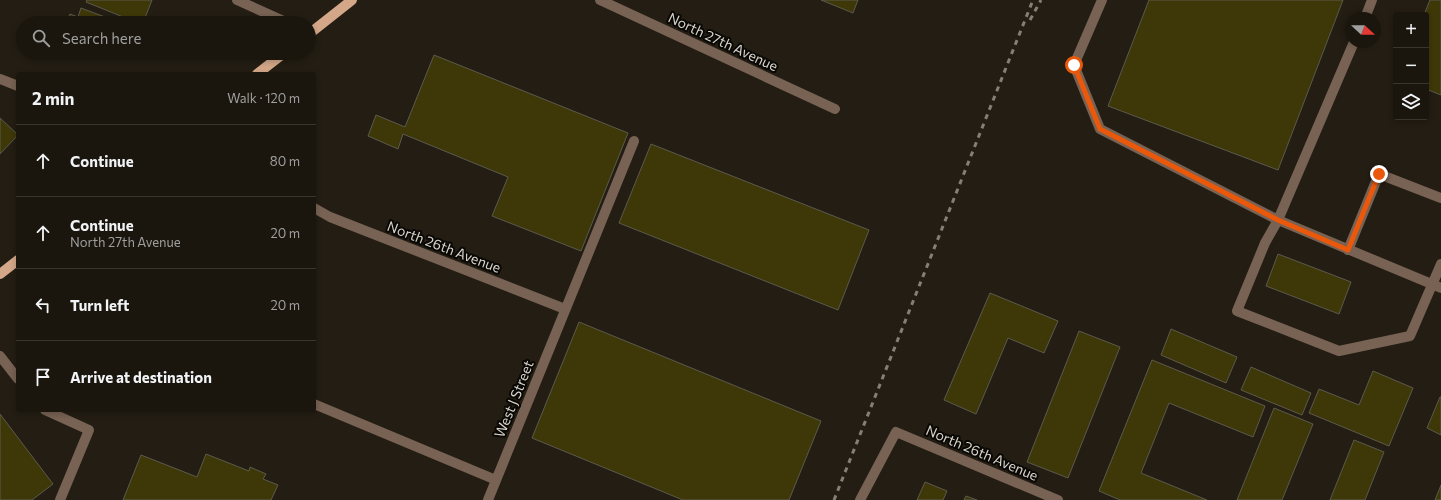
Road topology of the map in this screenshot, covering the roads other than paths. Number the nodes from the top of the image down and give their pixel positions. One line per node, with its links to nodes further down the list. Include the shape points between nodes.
1 (237, 0): 7 (street)
2 (352, 0): 8 (main road)
3 (600, 0): 14 (street, North 27th Avenue)
4 (1102, 0): 18 (street, via 1074,65 1100,129)
5 (1372, 0): 6 (street)
6 (1367, 12)
7 (272, 16)
8 (316, 28)
9 (1351, 48): 18 (street)
10 (275, 60): 11 (main road)
11 (260, 72)
12 (0, 78): 13 (street)
13 (16, 85)
14 (835, 109)
15 (634, 141): 24 (street, West J Street)
16 (1441, 198): 19 (street, via 1379,174)
17 (316, 209): 24 (street, North 26th Avenue, via 330,217)
18 (1278, 220): 19 (street); 23 (street, via 1265,243 1237,311 1339,351 1410,336)
19 (1348, 250): 23 (street)
20 (16, 262): 22 (main road)
21 (1441, 264): 23 (street)
22 (0, 274)
23 (1437, 286)
24 (565, 309): 29 (street, West J Street)
25 (0, 356): 26 (street)
26 (16, 376)
27 (316, 405): 29 (street)
28 (49, 412): 30 (street, via 89,430)
29 (496, 480): 31 (street, West J Street)
30 (60, 500)
31 (488, 500)
32 (860, 500): 33 (street, North 26th Avenue, via 896,432)
33 (1058, 500)

